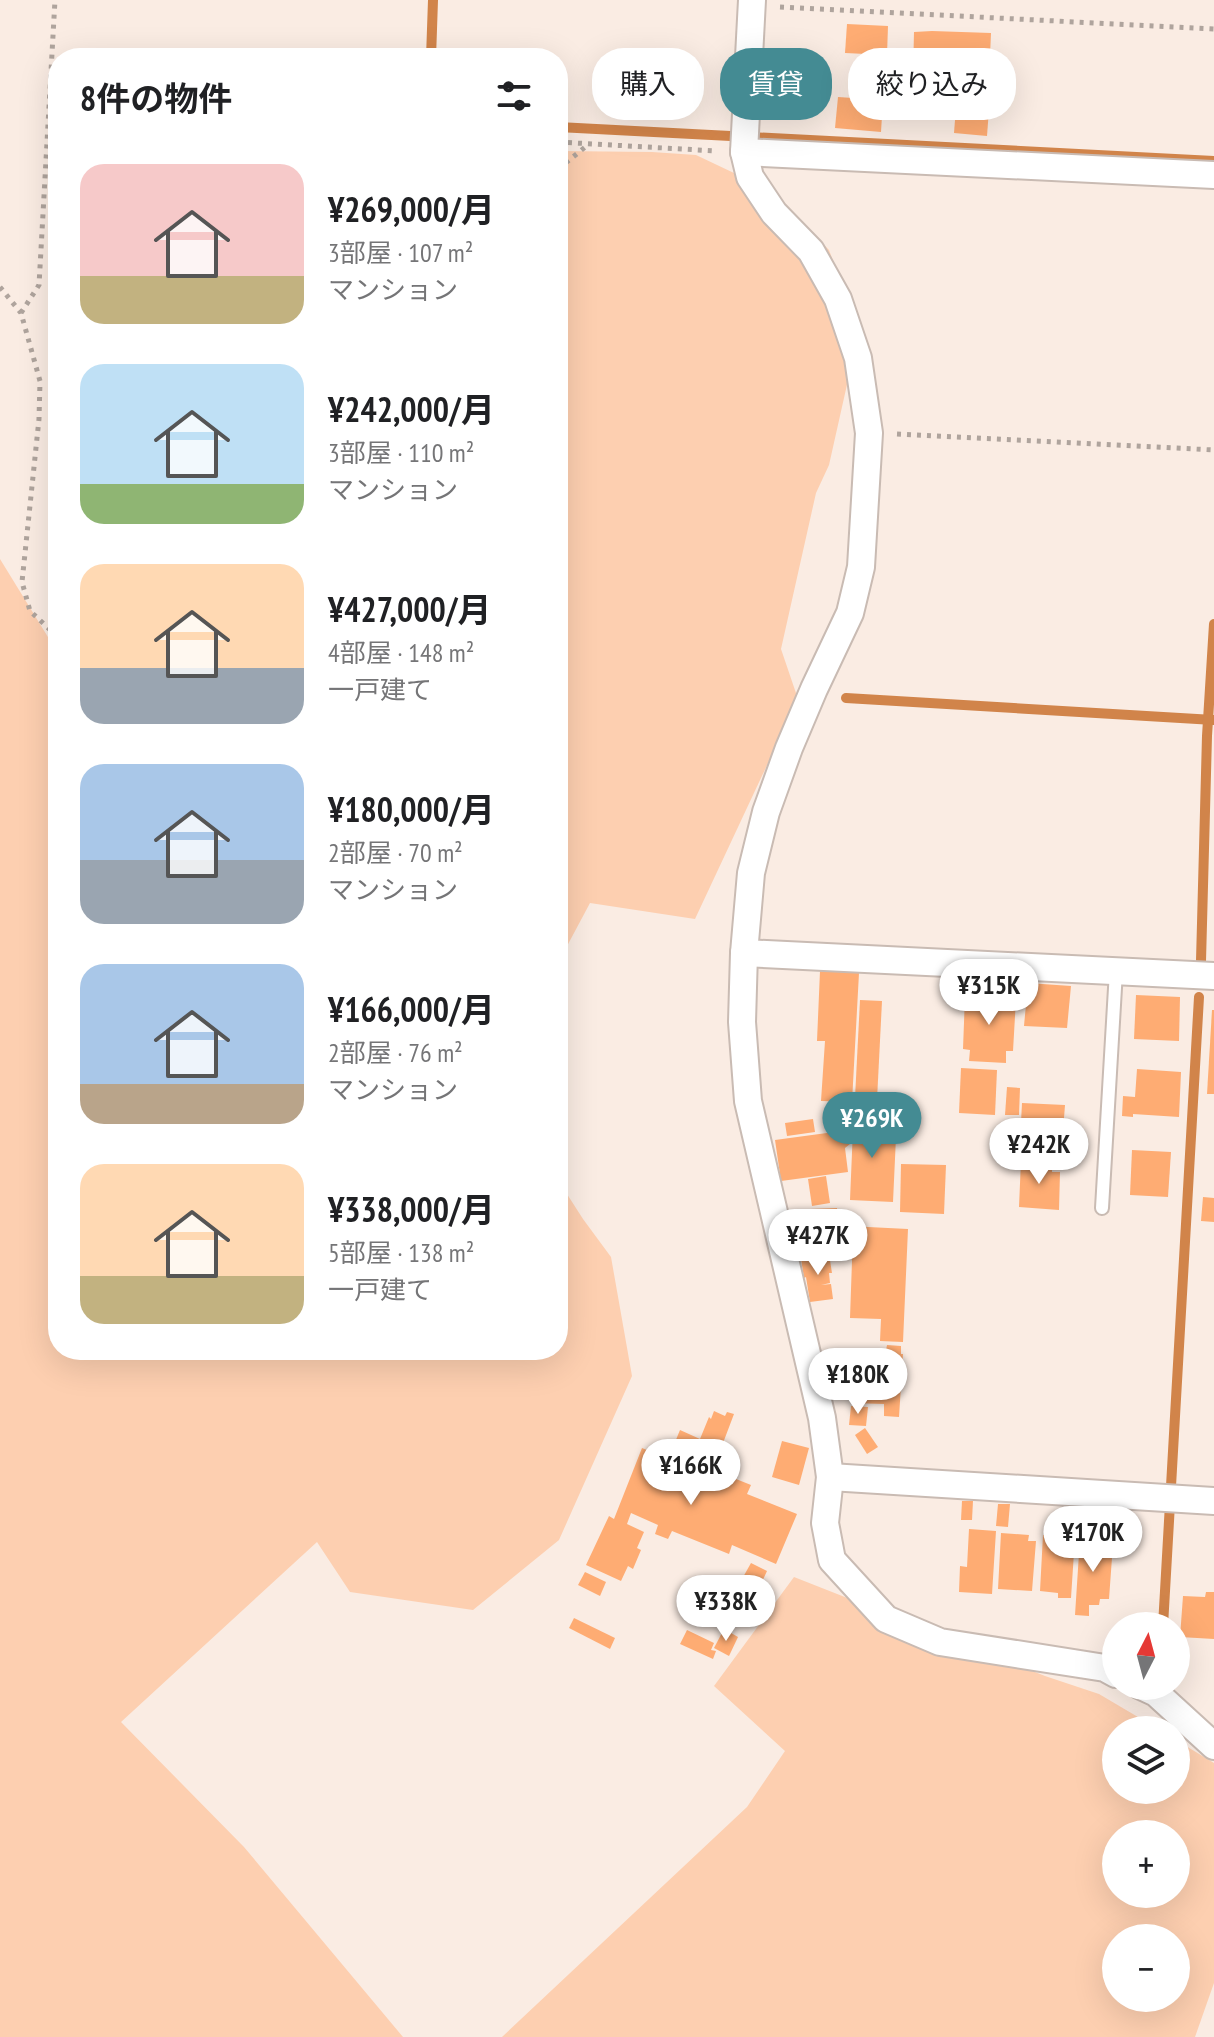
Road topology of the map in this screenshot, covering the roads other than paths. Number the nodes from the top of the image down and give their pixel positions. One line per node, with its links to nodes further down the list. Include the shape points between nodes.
1 (752, 2): 2 (street)
2 (744, 141): 3 (street); 4 (street, via 750,177 774,213 811,251 838,299 858,358 869,433 861,567 850,613 766,812 751,873)
3 (1214, 175)
4 (744, 953): 5 (street); 8 (street, via 748,1101 822,1418)
5 (1116, 971): 6 (street); 7 (lane)
6 (1214, 976)
7 (1102, 1208)
8 (830, 1477): 9 (street); 10 (street, via 825,1523 832,1560 886,1619 940,1642)
9 (1214, 1501)
10 (1102, 1668)
11 (1164, 1700): 12 (street)
12 (1214, 1746)

